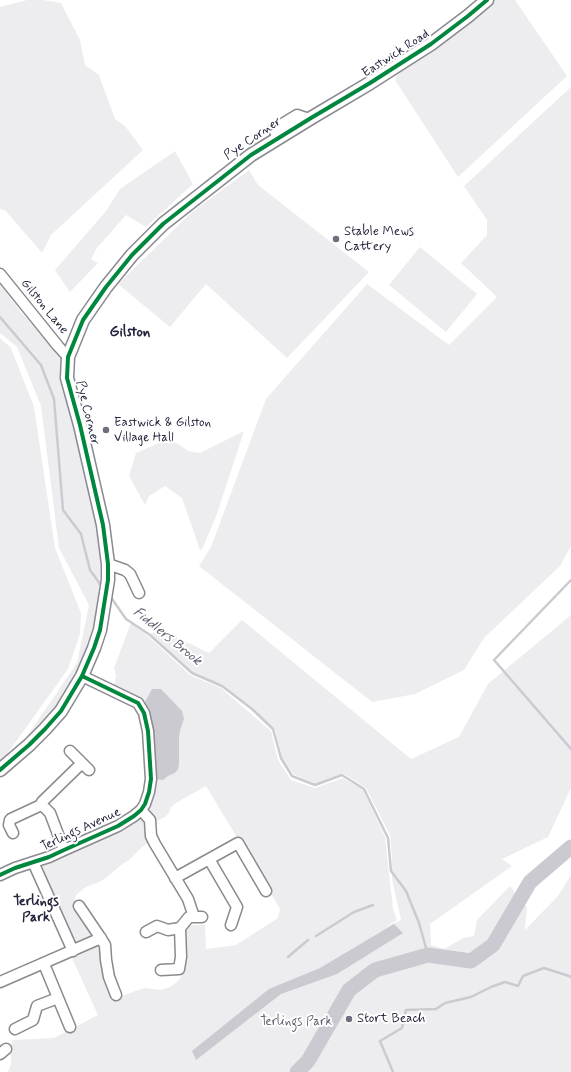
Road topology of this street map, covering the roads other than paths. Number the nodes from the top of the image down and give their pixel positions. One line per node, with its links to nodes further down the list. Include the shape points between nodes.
1 (487, 0): 2 (street, Eastwick Road, via 430,44)
2 (310, 118): 4 (street, Pye Corner, via 251,155 163,224 106,287 83,320)
3 (0, 274): 4 (street, Gilston Lane)
4 (68, 357): 5 (street, Pye Corner, via 67,378 100,514)
5 (108, 564): 6 (street, via 130,574); 7 (street, Pye Corner, via 100,630)
6 (139, 593)
7 (82, 676): 9 (street, via 61,711 29,745); 11 (street, Terlings Avenue, via 138,703 144,713 148,731 151,779)
8 (70, 752): 10 (street, via 86,767 42,802)
9 (0, 770)
10 (43, 806): 12 (street, via 12,818 10,825); 13 (street, via 50,813)
11 (141, 810): 13 (street, Terlings Avenue, via 118,826); 17 (street, via 150,820 155,844)
12 (13, 833)
13 (64, 850): 15 (street, Terlings Avenue)
14 (210, 858): 17 (street); 18 (street, via 238,843); 20 (street, via 237,907)
15 (33, 862): 16 (street, Terlings Avenue); 24 (street)
16 (0, 875)
17 (175, 878): 21 (street, via 198,917 189,917)
18 (266, 891)
19 (79, 906): 23 (street)
20 (230, 925)
21 (180, 928): 22 (street, via 168,930 156,926); 26 (street, via 179,969)
22 (146, 932)
23 (101, 938): 24 (street); 28 (street, via 105,945 109,977)
24 (73, 951): 25 (street)
25 (44, 964): 27 (street); 29 (street)
26 (160, 970)
27 (0, 981)
28 (116, 995)
29 (58, 998): 30 (street); 31 (street, via 37,1006 33,1020)
30 (70, 1027)
31 (16, 1029)

